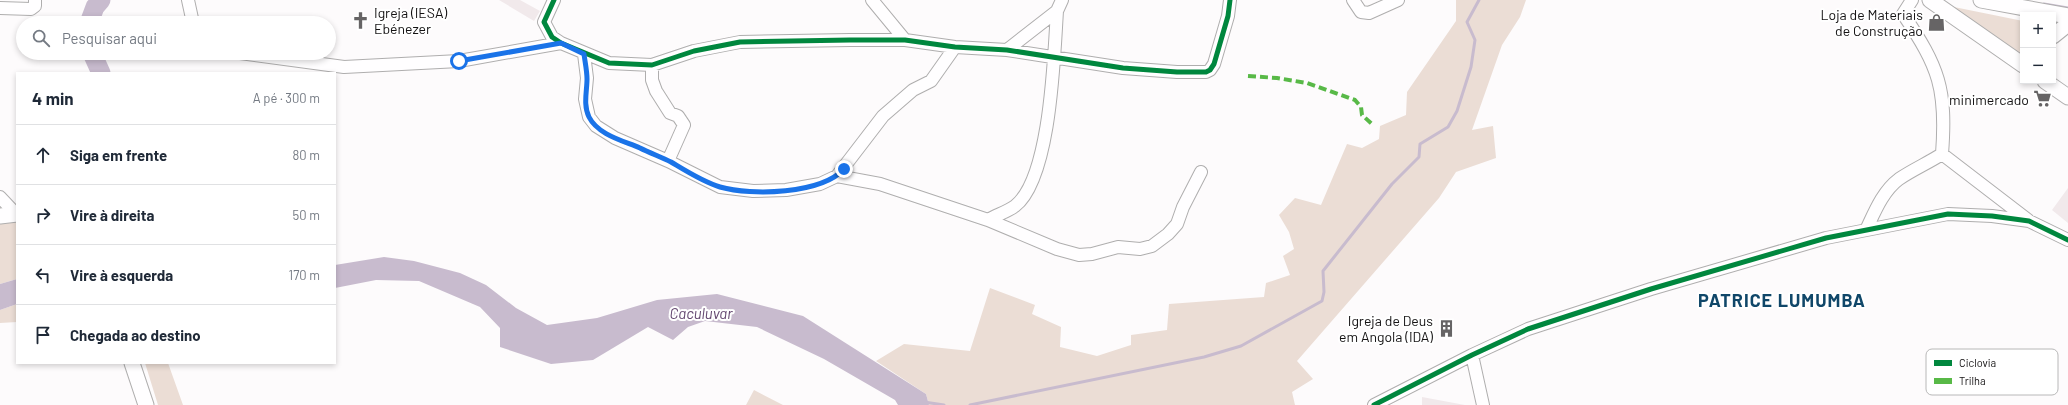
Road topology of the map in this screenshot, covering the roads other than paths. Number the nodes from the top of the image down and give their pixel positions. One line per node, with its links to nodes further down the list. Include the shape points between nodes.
1 (35, 0): 12 (street, via 35,6 31,9)
2 (188, 0): 13 (street)
3 (554, 0): 18 (street, via 544,22 552,36)
4 (872, 0): 17 (street)
5 (1230, 0): 22 (street, via 1214,64 1206,72 1123,68)
6 (1353, 0): 7 (street, via 1361,12 1369,13)
7 (1398, 0)
8 (1912, 0): 29 (street, via 1903,14 1924,45 1937,71 1944,109)
9 (1930, 0): 24 (main road)
10 (1981, 0): 14 (main road)
11 (1059, 5): 20 (street); 22 (street)
12 (0, 8)
13 (191, 16)
14 (2068, 16)
15 (2068, 24): 16 (main road)
16 (2056, 34)
17 (905, 40): 19 (street); 25 (street, via 740,42 694,51)
18 (561, 43): 21 (street); 23 (street, via 459,61 344,67)
19 (955, 47): 20 (street); 32 (street, via 931,81 913,90 883,116)
20 (1007, 50): 22 (street)
21 (584, 54): 25 (street, via 609,63); 30 (street, via 587,78 585,99 589,117 596,126 614,138)
22 (1054, 59): 36 (street, via 1048,116 1038,168 1016,206)
23 (292, 60)
24 (2020, 63)
25 (652, 65): 30 (street, via 652,80 656,91 670,113 678,116 684,125)
26 (2050, 84): 28 (main road)
27 (2054, 84): 28 (main road)
28 (2066, 95)
29 (1942, 154): 37 (street); 38 (street, via 1899,179 1878,205)
30 (668, 161): 32 (street, via 720,187 753,191 786,190 820,184)
31 (1201, 172): 36 (street, via 1183,206 1177,224 1152,246 1140,249 1118,247 1079,255 1057,249)
32 (837, 176): 36 (street, via 880,184)
33 (0, 197): 34 (street)
34 (16, 214): 35 (main road)
35 (0, 216)
36 (988, 220)
37 (2029, 221): 38 (street, via 1948,214); 39 (street)
38 (1867, 228): 40 (street, via 1651,289 1528,329)
39 (2068, 240)
40 (1472, 355): 43 (street); 44 (street)
41 (132, 364): 42 (main road)
42 (146, 405)
43 (1374, 405)
44 (1483, 405)

